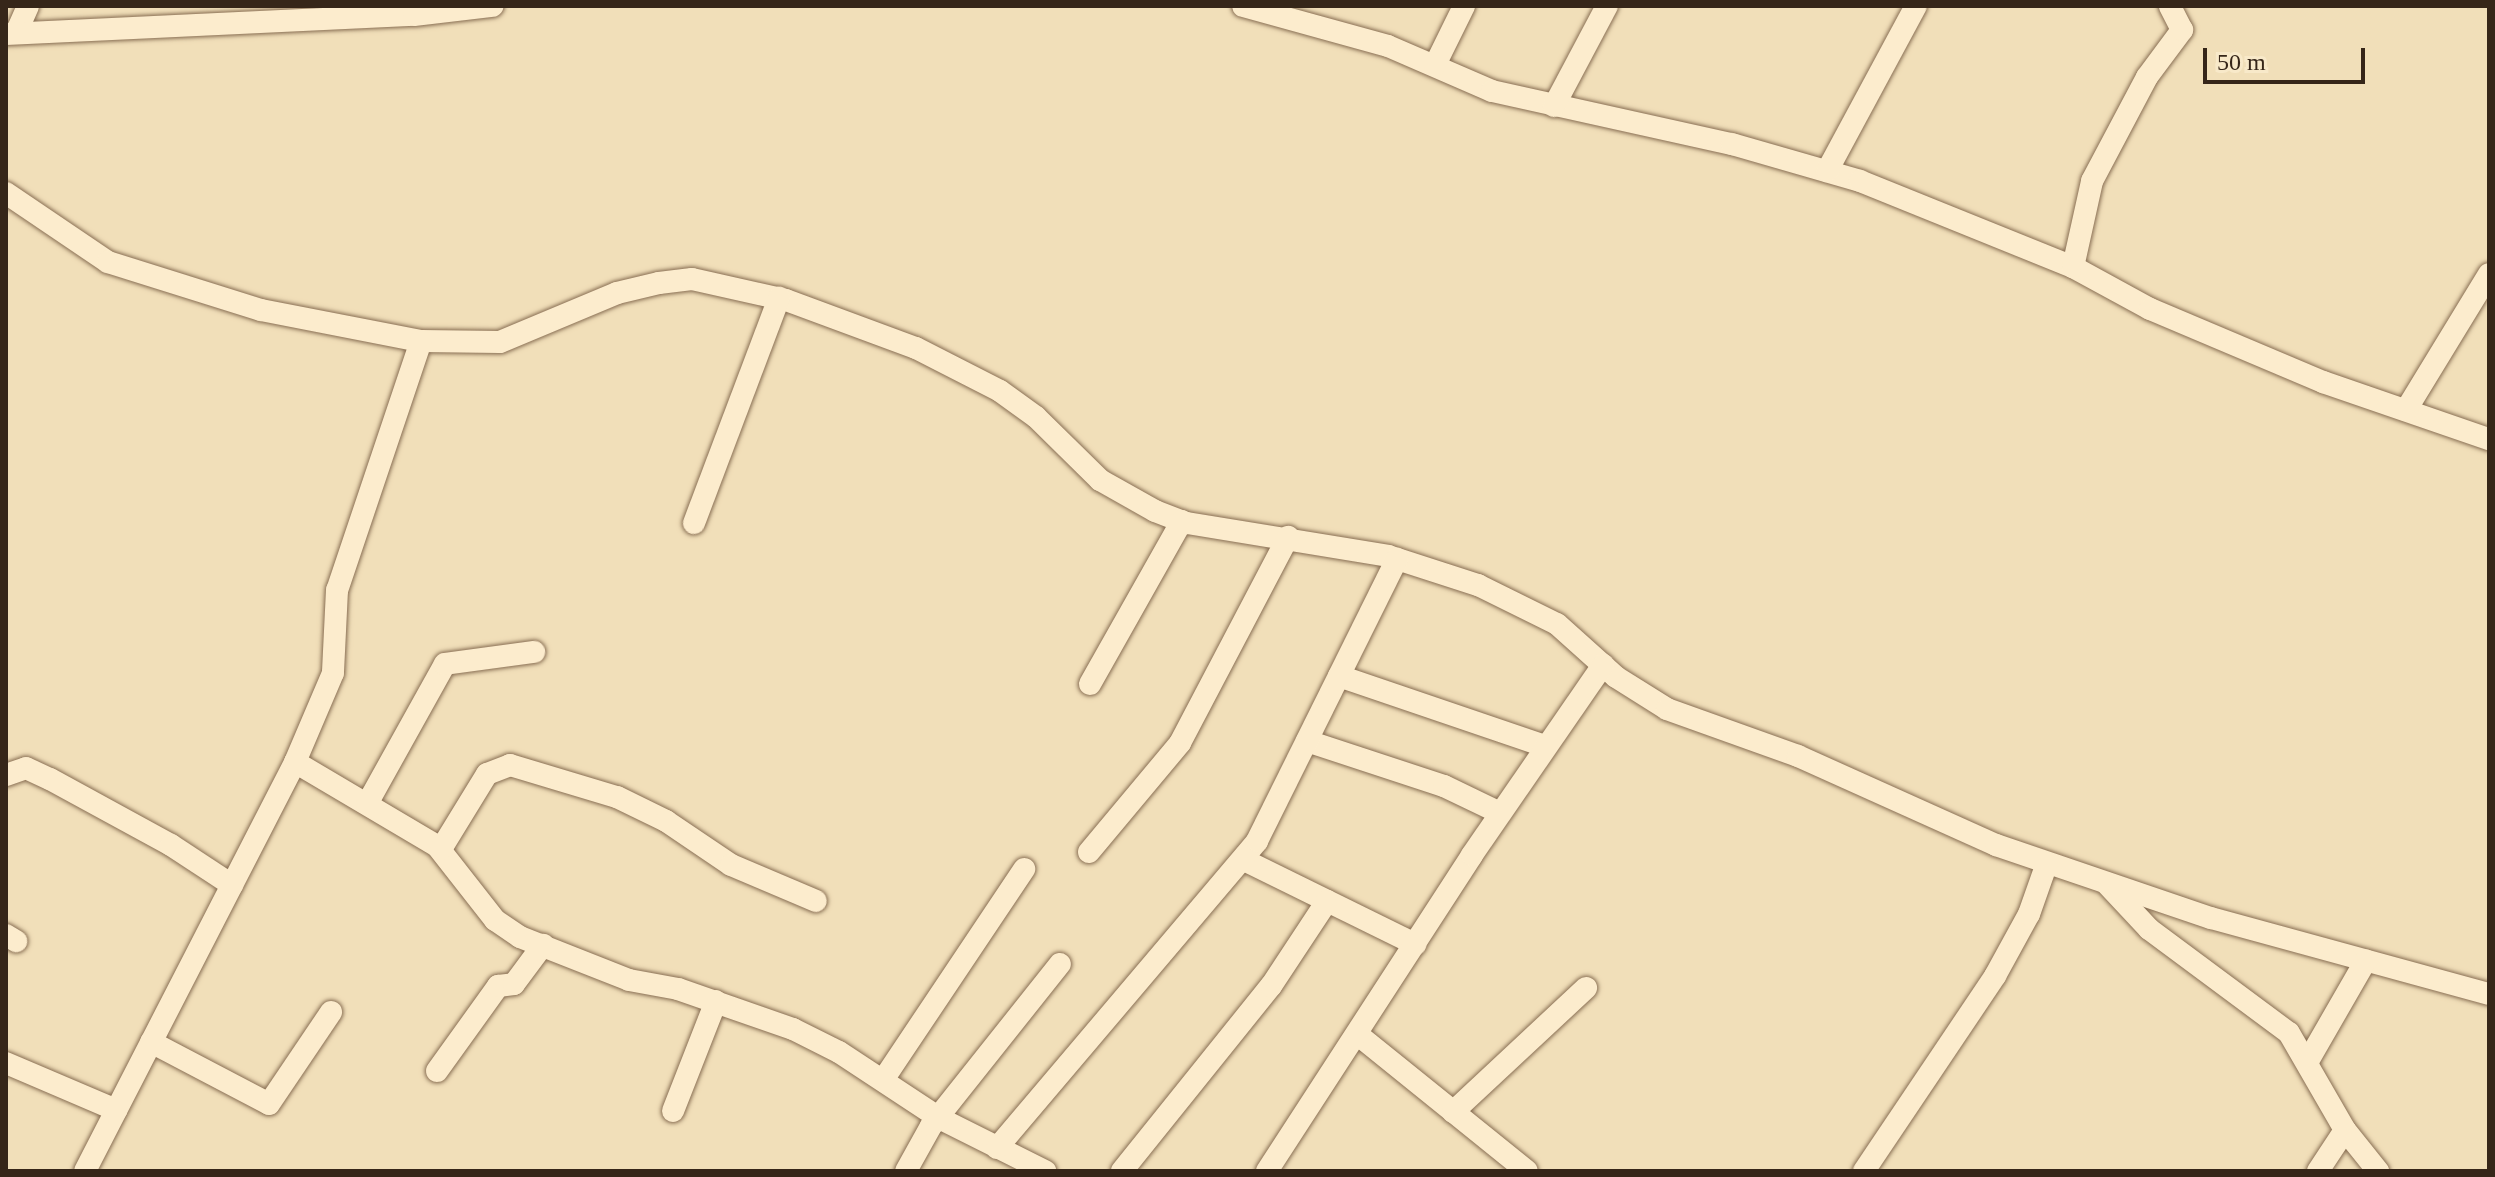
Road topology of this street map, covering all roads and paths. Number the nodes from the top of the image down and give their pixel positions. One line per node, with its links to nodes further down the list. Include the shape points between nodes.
1 (28, 6): 10 (street)
2 (492, 6): 8 (street)
3 (1243, 6): 9 (street)
4 (1464, 6): 11 (street)
5 (1607, 6): 12 (street)
6 (1916, 6): 13 (street)
7 (2170, 6): 15 (street, via 2182,30 2147,77 2092,181)
8 (415, 10): 10 (street)
9 (1308, 15): 11 (street)
10 (12, 32)
11 (1435, 65): 12 (street, via 1492,91)
12 (1554, 106): 13 (street, via 1732,144)
13 (1827, 171): 15 (street)
14 (6, 193): 18 (street, via 108,262 261,310)
15 (2073, 267): 19 (street, via 2150,309)
16 (2489, 274): 19 (street)
17 (779, 298): 18 (street, via 692,279 617,293 500,342 472,346); 21 (street, via 916,348 991,386 1036,417 1112,489); 22 (street)
18 (421, 341): 31 (street, via 337,590 333,673)
19 (2406, 410): 20 (street)
20 (2489, 439)
21 (1182, 521): 23 (street); 28 (street)
22 (694, 523)
23 (1288, 537): 24 (street); 36 (street, via 1180,743)
24 (1397, 559): 26 (street, via 1523,604 1557,624); 27 (street)
25 (534, 652): 33 (street, via 445,664)
26 (1603, 665): 30 (street); 38 (street, via 1667,709 1798,756)
27 (1339, 676): 29 (street); 30 (street)
28 (1090, 684)
29 (1307, 741): 34 (street, via 1444,786); 37 (street)
30 (1545, 746): 34 (street)
31 (295, 762): 33 (street); 41 (street)
32 (6, 775): 41 (street, via 26,768 50,779)
33 (367, 804): 35 (street)
34 (1500, 813): 44 (street)
35 (441, 849): 42 (street, via 487,774 510,765 617,797 666,821 731,865); 45 (street, via 495,920)
36 (1089, 852)
37 (1244, 860): 43 (street); 63 (street, via 1167,942)
38 (2047, 863): 40 (street); 70 (street, via 2029,914 1995,976)
39 (1024, 869): 57 (street)
40 (2105, 882): 46 (street); 54 (street, via 2149,929 2289,1033)
41 (232, 885): 53 (street)
42 (816, 901)
43 (1327, 901): 44 (street); 67 (street, via 1271,986)
44 (1415, 944): 52 (street)
45 (543, 945): 50 (street, via 629,980); 56 (street, via 514,984 498,986)
46 (2366, 960): 49 (street); 54 (street)
47 (1060, 964): 61 (street)
48 (1586, 988): 60 (street)
49 (2489, 994)
50 (716, 1001): 57 (street, via 793,1029); 59 (street)
51 (331, 1012): 53 (street, via 269,1104)
52 (1357, 1034): 60 (street); 68 (street)
53 (151, 1042): 58 (street)
54 (2308, 1061): 62 (street)
55 (6, 1063): 58 (street)
56 (437, 1071)
57 (883, 1080): 61 (street)
58 (116, 1110): 64 (street)
59 (673, 1111)
60 (1453, 1112): 69 (street)
61 (939, 1118): 63 (street); 65 (street)
62 (2345, 1130): 71 (street); 72 (street)
63 (997, 1148): 66 (street)
64 (85, 1171)
65 (906, 1171)
66 (1045, 1171)
67 (1122, 1171)
68 (1267, 1171)
69 (1527, 1171)
70 (1864, 1171)
71 (2318, 1171)
72 (2378, 1171)

